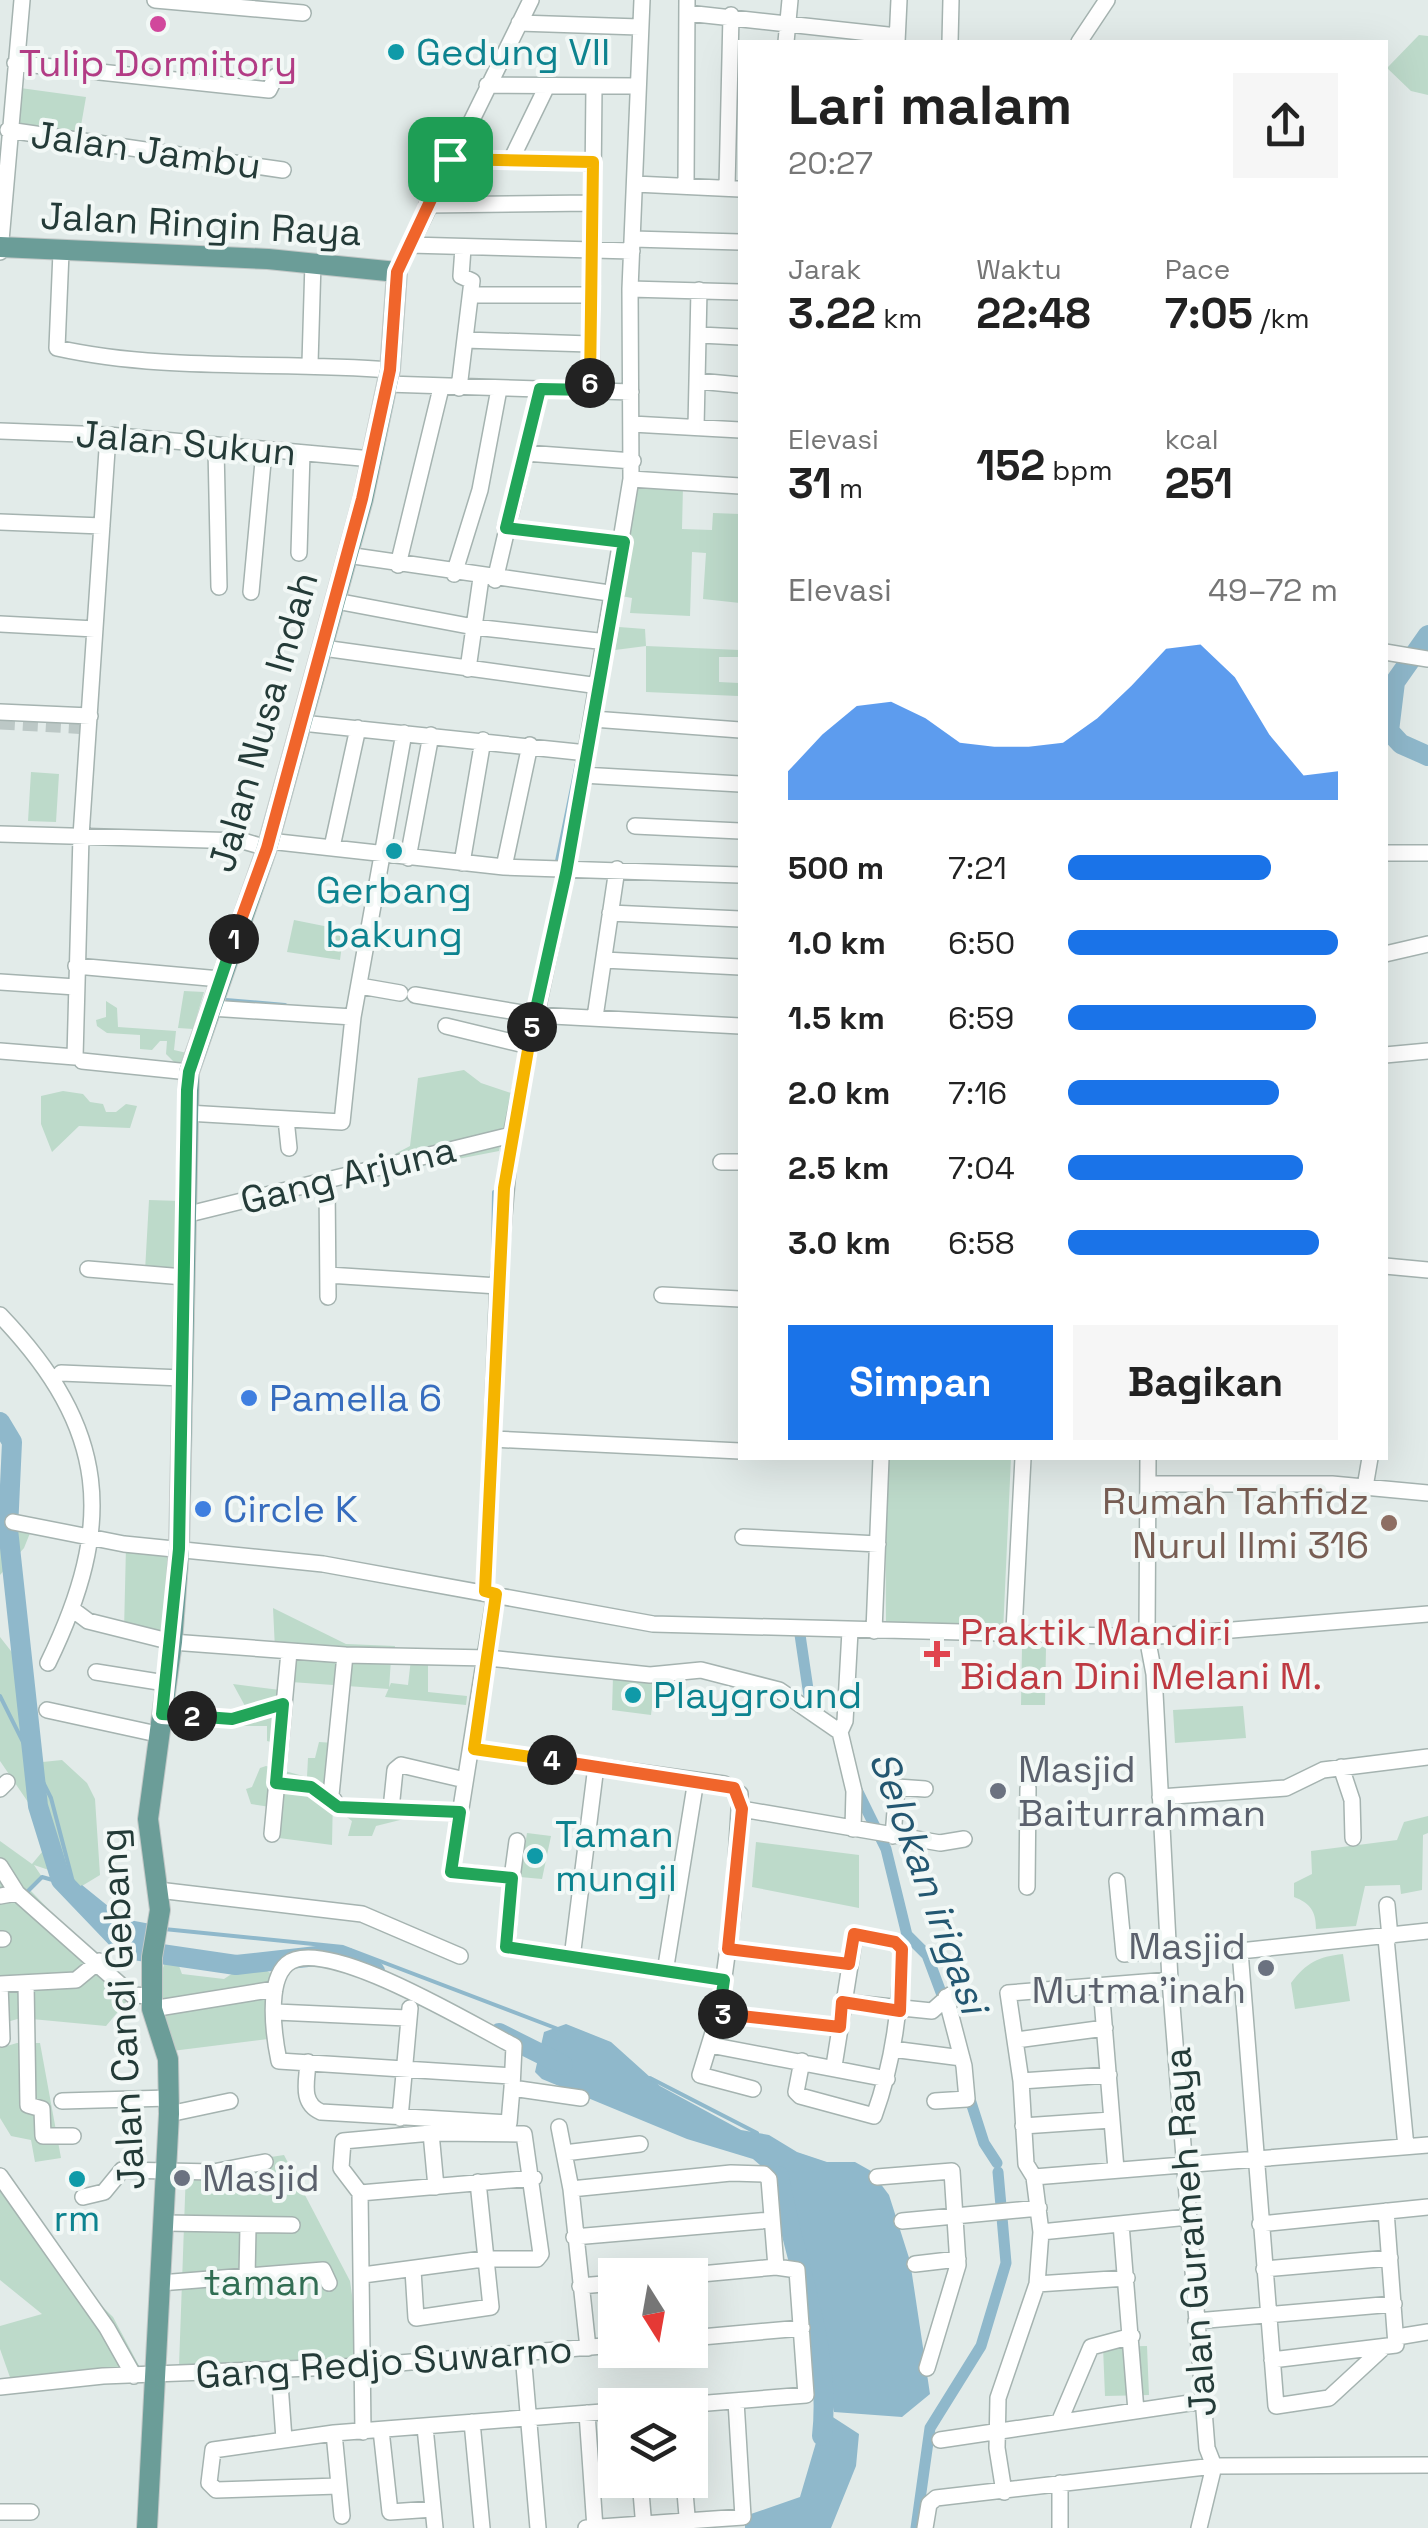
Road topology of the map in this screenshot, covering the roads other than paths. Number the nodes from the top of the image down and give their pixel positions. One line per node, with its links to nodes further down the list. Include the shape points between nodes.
1 (22, 0): 20 (street)
2 (160, 0): 10 (street)
3 (530, 0): 13 (street, Jalan Nusa Indah)
4 (642, 0): 14 (street)
5 (790, 0): 12 (street)
6 (899, 0): 16 (street)
7 (951, 0): 18 (street)
8 (1108, 0): 19 (street)
9 (687, 6): 11 (street); 32 (street)
10 (303, 13)
11 (731, 15): 12 (street); 33 (street)
12 (787, 22): 15 (street); 17 (street)
13 (519, 23): 14 (street); 22 (street, Jalan Nusa Indah)
14 (640, 26): 25 (street)
15 (849, 36): 16 (street)
16 (897, 39)
17 (786, 40)
18 (950, 40)
19 (1081, 40)
20 (9, 70): 21 (street, via 269,90); 26 (street)
21 (276, 76)
22 (488, 85): 23 (street); 27 (street, Jalan Nusa Indah)
23 (547, 86): 24 (street); 28 (street)
24 (594, 86): 25 (street); 29 (street)
25 (637, 86): 31 (street)
26 (5, 136): 30 (street, Jalan Jambu); 40 (street)
27 (450, 159): 28 (street); 35 (street, Jalan Nusa Indah)
28 (511, 160): 29 (street)
29 (593, 162): 34 (street)
30 (282, 170)
31 (635, 184): 32 (street); 38 (street)
32 (686, 186): 33 (street)
33 (734, 188)
34 (591, 204): 35 (street); 41 (street)
35 (427, 205): 37 (street, Jalan Nusa Indah)
36 (738, 242): 38 (street)
37 (410, 245): 39 (street); 44 (street, Jalan Nusa Indah)
38 (633, 245): 41 (street); 45 (street)
39 (463, 248): 41 (street); 48 (street, via 462,276 472,280)
40 (0, 249): 42 (main road, Jalan Ringin Raya)
41 (589, 250): 49 (street)
42 (60, 252): 43 (main road, Jalan Ringin Raya); 54 (street, via 57,348 176,364)
43 (314, 262): 44 (main road, Jalan Ringin Raya); 54 (street)
44 (397, 272): 55 (main road, Jalan Nusa Indah)
45 (630, 289): 46 (street); 63 (street)
46 (700, 290): 47 (street); 50 (street)
47 (738, 292)
48 (470, 295): 49 (street); 52 (street)
49 (590, 295): 53 (street)
50 (700, 335): 51 (street); 56 (street)
51 (738, 337)
52 (465, 340): 53 (street); 59 (street)
53 (590, 344): 62 (street)
54 (310, 364): 55 (street)
55 (388, 377): 58 (street); 73 (main road, Jalan Nusa Indah)
56 (698, 381): 57 (street); 65 (street)
57 (738, 384)
58 (441, 388): 59 (street); 83 (street)
59 (459, 388): 60 (street)
60 (499, 389): 61 (street); 84 (street, via 480,490)
61 (540, 389): 62 (street); 71 (street)
62 (590, 390): 63 (street)
63 (631, 392): 64 (street)
64 (632, 424): 65 (street); 74 (street)
65 (696, 427): 66 (street)
66 (738, 430)
67 (0, 431): 68 (street, Jalan Sukun)
68 (108, 435): 69 (street, Jalan Sukun); 78 (street)
69 (216, 448): 70 (street, Jalan Sukun); 86 (street)
70 (264, 451): 72 (street, Jalan Sukun); 87 (street)
71 (525, 453): 74 (street); 79 (street)
72 (302, 454): 73 (street, Jalan Sukun); 81 (street)
73 (372, 459): 82 (main road, Jalan Nusa Indah)
74 (633, 461): 75 (street)
75 (631, 479): 76 (street); 80 (street)
76 (738, 486)
77 (0, 522): 78 (street)
78 (102, 526): 92 (street)
79 (506, 528): 80 (street); 85 (street)
80 (624, 542): 88 (street)
81 (299, 553)
82 (347, 555): 83 (street); 89 (main road, Jalan Nusa Indah)
83 (398, 565): 84 (street)
84 (454, 574): 85 (street)
85 (488, 579): 88 (street); 91 (street)
86 (218, 587)
87 (252, 592)
88 (616, 594): 93 (street)
89 (336, 600): 91 (street); 94 (main road, Jalan Nusa Indah)
90 (0, 624): 92 (street)
91 (474, 626): 93 (street); 97 (street)
92 (95, 629): 100 (street)
93 (603, 641): 98 (street)
94 (323, 648): 97 (street); 102 (main road, Jalan Nusa Indah)
95 (1390, 654): 96 (street)
96 (1428, 659)
97 (468, 670): 98 (street)
98 (595, 686): 101 (street)
99 (0, 712): 100 (street)
100 (90, 716): 115 (street)
101 (593, 719): 104 (street); 109 (street)
102 (302, 723): 103 (street); 116 (main road, Jalan Nusa Indah)
103 (358, 728): 105 (street); 117 (street)
104 (738, 730)
105 (404, 733): 106 (street); 119 (street)
106 (431, 735): 107 (street); 121 (street)
107 (483, 740): 108 (street); 122 (street)
108 (530, 745): 109 (street); 123 (street)
109 (583, 752): 110 (street)
110 (582, 775): 111 (street); 125 (street)
111 (738, 784)
112 (635, 826): 113 (street)
113 (738, 831)
114 (0, 834): 115 (street)
115 (81, 836): 116 (street); 132 (street)
116 (268, 844): 117 (street); 134 (main road, Jalan Nusa Indah)
117 (332, 847): 119 (street)
118 (1428, 853): 120 (street)
119 (380, 854): 121 (street); 136 (street)
120 (1388, 854)
121 (408, 858): 122 (street)
122 (462, 863): 123 (street)
123 (504, 867): 125 (street)
124 (617, 869): 125 (street); 126 (street); 127 (street)
125 (566, 871): 139 (street)
126 (738, 875)
127 (610, 913): 128 (street); 131 (street)
128 (738, 919)
129 (1428, 944): 130 (street)
130 (1388, 953)
131 (604, 960): 133 (street); 141 (street)
132 (76, 966): 134 (street); 137 (street)
133 (738, 966)
134 (220, 979): 138 (main road, Jalan Nusa Indah)
135 (0, 982): 137 (street)
136 (360, 986): 139 (street); 140 (street)
137 (76, 987): 148 (street)
138 (210, 1008): 140 (street); 149 (main road, Jalan Nusa Indah)
139 (534, 1014): 141 (street); 144 (street)
140 (353, 1017): 151 (street, via 342,1122)
141 (596, 1017): 143 (street)
142 (446, 1026): 144 (street)
143 (738, 1026)
144 (529, 1046): 152 (street)
145 (0, 1051): 148 (street)
146 (1428, 1051): 147 (street)
147 (1388, 1055)
148 (79, 1059): 149 (street)
149 (189, 1072): 150 (main road, Jalan Nusa Indah)
150 (187, 1113): 151 (street); 157 (main road, Jalan Nusa Indah)
151 (286, 1118): 153 (street)
152 (511, 1135): 156 (street, Gang Arjuna); 163 (street)
153 (289, 1148)
154 (721, 1162): 155 (street)
155 (738, 1162)
156 (327, 1182): 157 (street, Gang Arjuna); 161 (street)
157 (185, 1215): 162 (main road, Jalan Nusa Indah)
158 (1388, 1266): 160 (street)
159 (88, 1270): 162 (street)
160 (1428, 1270)
161 (328, 1276): 163 (street); 165 (street)
162 (184, 1277): 169 (main road, Jalan Nusa Indah)
163 (498, 1286): 170 (street)
164 (662, 1295): 166 (street)
165 (328, 1297)
166 (738, 1299)
167 (0, 1315): 180 (street, via 49,1372 81,1428)
168 (61, 1373): 169 (street)
169 (182, 1378): 183 (main road, Jalan Nusa Indah)
170 (492, 1440): 171 (street); 184 (street)
171 (738, 1451)
172 (882, 1460): 182 (street)
173 (1022, 1460): 189 (street)
174 (1148, 1460): 176 (street, Jalan Gurameh Raya)
175 (1370, 1460): 177 (street)
176 (1148, 1484): 177 (street); 190 (street, Jalan Gurameh Raya)
177 (1365, 1486): 178 (street)
178 (1428, 1493)
179 (13, 1522): 180 (street)
180 (93, 1535): 183 (street); 185 (street)
181 (743, 1537): 182 (street)
182 (878, 1544): 188 (street)
183 (179, 1549): 184 (street); 191 (main road, Jalan Candi Gebang)
184 (490, 1592): 187 (street, via 634,1622); 194 (street)
185 (72, 1609): 191 (street, via 88,1621); 195 (street)
186 (1428, 1614): 190 (street)
187 (850, 1630): 188 (street); 201 (street)
188 (874, 1631): 189 (street)
189 (1014, 1631): 190 (street)
190 (1154, 1636): 211 (street, Jalan Gurameh Raya)
191 (172, 1642): 192 (street); 197 (main road, Jalan Candi Gebang)
192 (289, 1652): 193 (street); 198 (street)
193 (344, 1655): 194 (street); 212 (street, via 331,1796)
194 (488, 1658): 201 (street, via 650,1675 702,1670 750,1680 779,1690); 202 (street)
195 (48, 1663)
196 (96, 1672): 197 (street)
197 (165, 1684): 200 (main road, Jalan Candi Gebang)
198 (283, 1704): 200 (street, via 232,1719); 208 (street)
199 (47, 1710): 200 (street)
200 (159, 1724): 226 (main road, Jalan Candi Gebang, via 148,1819)
201 (840, 1732): 216 (street, via 854,1791)
202 (474, 1749): 204 (street); 206 (street)
203 (1428, 1757): 205 (street)
204 (596, 1766): 207 (street); 235 (street)
205 (1341, 1766): 211 (street, via 1286,1788); 219 (street, via 1352,1800)
206 (465, 1780): 213 (street, via 401,1765); 215 (street)
207 (696, 1780): 214 (street, via 734,1788); 238 (street)
208 (276, 1783): 212 (street, via 311,1787); 217 (street)
209 (925, 1788): 218 (street, via 897,1788)
210 (1028, 1788): 225 (street)
211 (1160, 1797): 232 (street, Jalan Gurameh Raya)
212 (338, 1807): 213 (street)
213 (391, 1809): 215 (street)
214 (742, 1809): 216 (street); 233 (street)
215 (460, 1812): 223 (street, via 451,1872)
216 (852, 1829): 218 (street)
217 (272, 1834)
218 (892, 1836): 220 (street)
219 (1353, 1838)
220 (964, 1839)
221 (517, 1841): 223 (street)
222 (0, 1866): 228 (street)
223 (512, 1878): 235 (street, via 506,1947)
224 (1117, 1881): 232 (street, via 1124,1954)
225 (1027, 1887)
226 (158, 1890): 234 (street, via 352,1912); 247 (main road, Jalan Candi Gebang)
227 (0, 1896): 228 (street)
228 (22, 1897): 236 (street)
229 (1387, 1905): 231 (street)
230 (1428, 1932): 231 (street)
231 (1388, 1938): 283 (street); 286 (street, via 1240,1951)
232 (1170, 1948): 240 (street, Jalan Gurameh Raya)
233 (728, 1949): 237 (street); 239 (street)
234 (460, 1956)
235 (572, 1958): 238 (street)
236 (99, 1961): 241 (street, via 76,1980); 247 (street, via 132,1996)
237 (849, 1964): 248 (street); 249 (street, via 854,1934 900,1945)
238 (665, 1972): 239 (street)
239 (724, 1980): 251 (street)
240 (1170, 1980): 242 (street); 287 (street, Jalan Gurameh Raya)
241 (26, 1982): 255 (street); 256 (street, via 0,1984)
242 (1101, 1988): 254 (street); 257 (street, via 1008,1993)
243 (274, 1989): 244 (street, via 286,1966 304,1958 353,1966); 247 (street); 250 (street)
244 (413, 1994): 252 (street); 267 (street, via 514,2046)
245 (965, 1996): 246 (street)
246 (944, 1999): 249 (street, via 932,2011); 260 (street)
247 (151, 2002): 274 (main road, Jalan Candi Gebang, via 168,2059)
248 (842, 2002): 249 (street); 253 (street)
249 (900, 2011): 259 (street)
250 (276, 2012): 252 (street); 262 (street, via 277,2059)
251 (719, 2014): 253 (street); 258 (street)
252 (408, 2018): 264 (street)
253 (840, 2027): 263 (street)
254 (1105, 2028): 257 (street); 265 (street)
255 (27, 2036): 256 (street); 280 (street, via 28,2104 42,2110 42,2136)
256 (1, 2039)
257 (1016, 2040): 268 (street)
258 (710, 2045): 261 (street); 269 (street, via 700,2075)
259 (892, 2049): 260 (street); 266 (street)
260 (961, 2060): 273 (street, via 967,2099)
261 (802, 2061): 263 (street); 266 (street, via 800,2096 874,2116)
262 (308, 2062): 264 (street); 275 (street, via 312,2108)
263 (834, 2066): 266 (street)
264 (405, 2071): 267 (street); 275 (street)
265 (1108, 2075): 268 (street); 276 (street)
266 (888, 2079)
267 (512, 2082): 270 (street); 275 (street, via 512,2122)
268 (1021, 2082): 278 (street)
269 (753, 2089)
270 (581, 2098)
271 (62, 2101): 274 (street)
272 (230, 2101): 274 (street)
273 (936, 2101)
274 (169, 2106): 289 (main road, Jalan Candi Gebang)
275 (400, 2118)
276 (1111, 2120): 278 (street); 288 (street)
277 (559, 2126): 284 (street)
278 (1022, 2126): 292 (street)
279 (431, 2133): 293 (street, via 520,2132); 295 (street); 297 (street, via 343,2141 341,2168)
280 (73, 2136)
281 (640, 2144): 284 (street)
282 (1428, 2145): 283 (street)
283 (1406, 2148): 286 (street)
284 (564, 2153): 296 (street)
285 (266, 2162): 289 (street, via 213,2172)
286 (1254, 2162): 287 (street); 308 (street)
287 (1184, 2165): 288 (street); 303 (street, Jalan Gurameh Raya)
288 (1116, 2169): 292 (street)
289 (168, 2171): 298 (street, via 119,2171 104,2192); 306 (main road, Jalan Candi Gebang)
290 (0, 2176): 344 (street)
291 (877, 2177): 302 (street, via 951,2170)
292 (1034, 2177): 300 (street)
293 (534, 2178): 294 (street); 314 (street, via 540,2257)
294 (478, 2182): 295 (street); 314 (street)
295 (436, 2188): 297 (street)
296 (571, 2189): 304 (street, via 764,2174); 312 (street)
297 (360, 2193): 321 (street)
298 (84, 2197)
299 (1428, 2207): 301 (street)
300 (1039, 2208): 302 (street); 311 (street)
301 (1386, 2211): 308 (street); 313 (street)
302 (957, 2216): 305 (street); 315 (street)
303 (1188, 2217): 307 (street); 331 (street, Jalan Gurameh Raya)
304 (771, 2220): 312 (street); 317 (street)
305 (902, 2221)
306 (166, 2223): 310 (street); 324 (main road, Jalan Candi Gebang)
307 (1121, 2224): 311 (street); 323 (street)
308 (1260, 2224): 318 (street)
309 (292, 2225): 310 (street)
310 (248, 2227): 322 (street)
311 (1041, 2232): 327 (street)
312 (574, 2236): 328 (street)
313 (1390, 2258): 318 (street); 329 (street)
314 (483, 2259): 319 (street); 319 (street, via 490,2307 416,2318)
315 (958, 2259): 316 (street); 342 (street)
316 (915, 2264)
317 (776, 2267): 320 (street); 332 (street, via 796,2268)
318 (1264, 2269): 330 (street)
319 (413, 2270): 321 (street)
320 (708, 2273)
321 (362, 2275): 341 (street)
322 (247, 2276): 324 (street); 325 (street, via 323,2270)
323 (1127, 2278): 327 (street); 335 (street)
324 (160, 2282): 344 (main road, Jalan Candi Gebang)
325 (329, 2283)
326 (598, 2284): 328 (street)
327 (1038, 2284): 357 (street, via 998,2398)
328 (580, 2286): 338 (street)
329 (1394, 2304): 330 (street); 336 (street)
330 (1268, 2314): 331 (street); 340 (street)
331 (1196, 2321): 347 (street, Jalan Gurameh Raya)
332 (802, 2328): 334 (street); 346 (street, via 805,2396)
333 (1428, 2332): 336 (street)
334 (708, 2336)
335 (1132, 2336): 349 (street); 353 (street, via 1092,2348)
336 (1391, 2344): 340 (street); 340 (street, via 1329,2398 1276,2406)
337 (598, 2347): 338 (street, Gang Redjo Suwarno)
338 (588, 2348): 339 (street, Gang Redjo Suwarno)
339 (523, 2354): 341 (street, Gang Redjo Suwarno); 352 (street)
340 (1272, 2360)
341 (363, 2366): 343 (street, Gang Redjo Suwarno); 358 (street)
342 (927, 2368)
343 (278, 2370): 344 (street, Gang Redjo Suwarno); 360 (street)
344 (143, 2376): 345 (street, Gang Redjo Suwarno); 375 (main road, Jalan Candi Gebang)
345 (0, 2386)
346 (736, 2401): 348 (street); 373 (street, via 743,2517)
347 (1203, 2402): 349 (street); 363 (street, Jalan Gurameh Raya)
348 (708, 2403)
349 (1136, 2411): 353 (street)
350 (598, 2412): 351 (street)
351 (586, 2413): 352 (street); 380 (street)
352 (529, 2418): 354 (street); 378 (street)
353 (1060, 2420): 357 (street)
354 (472, 2422): 355 (street); 377 (street)
355 (426, 2427): 356 (street); 369 (street)
356 (381, 2430): 358 (street); 369 (street, via 390,2512)
357 (997, 2430): 361 (street); 366 (street)
358 (363, 2432): 359 (street)
359 (334, 2433): 360 (street); 365 (street)
360 (284, 2440): 365 (street, via 218,2446 210,2483 216,2490)
361 (940, 2440)
362 (1428, 2465): 363 (street)
363 (1214, 2466): 364 (street); 383 (street)
364 (1060, 2483): 366 (street); 382 (street)
365 (338, 2486): 372 (street)
366 (1004, 2492): 381 (street, via 931,2500)
367 (642, 2498): 374 (street)
368 (686, 2498): 373 (street)
369 (433, 2508): 376 (street)
370 (0, 2512): 371 (street)
371 (30, 2512)
372 (342, 2516)
373 (688, 2524): 374 (street)
374 (644, 2526): 380 (street)
375 (147, 2528)
376 (435, 2528)
377 (482, 2528)
378 (538, 2528)
379 (586, 2528): 380 (street)
380 (595, 2528)
381 (925, 2528)
382 (1060, 2528)
383 (1199, 2528)

